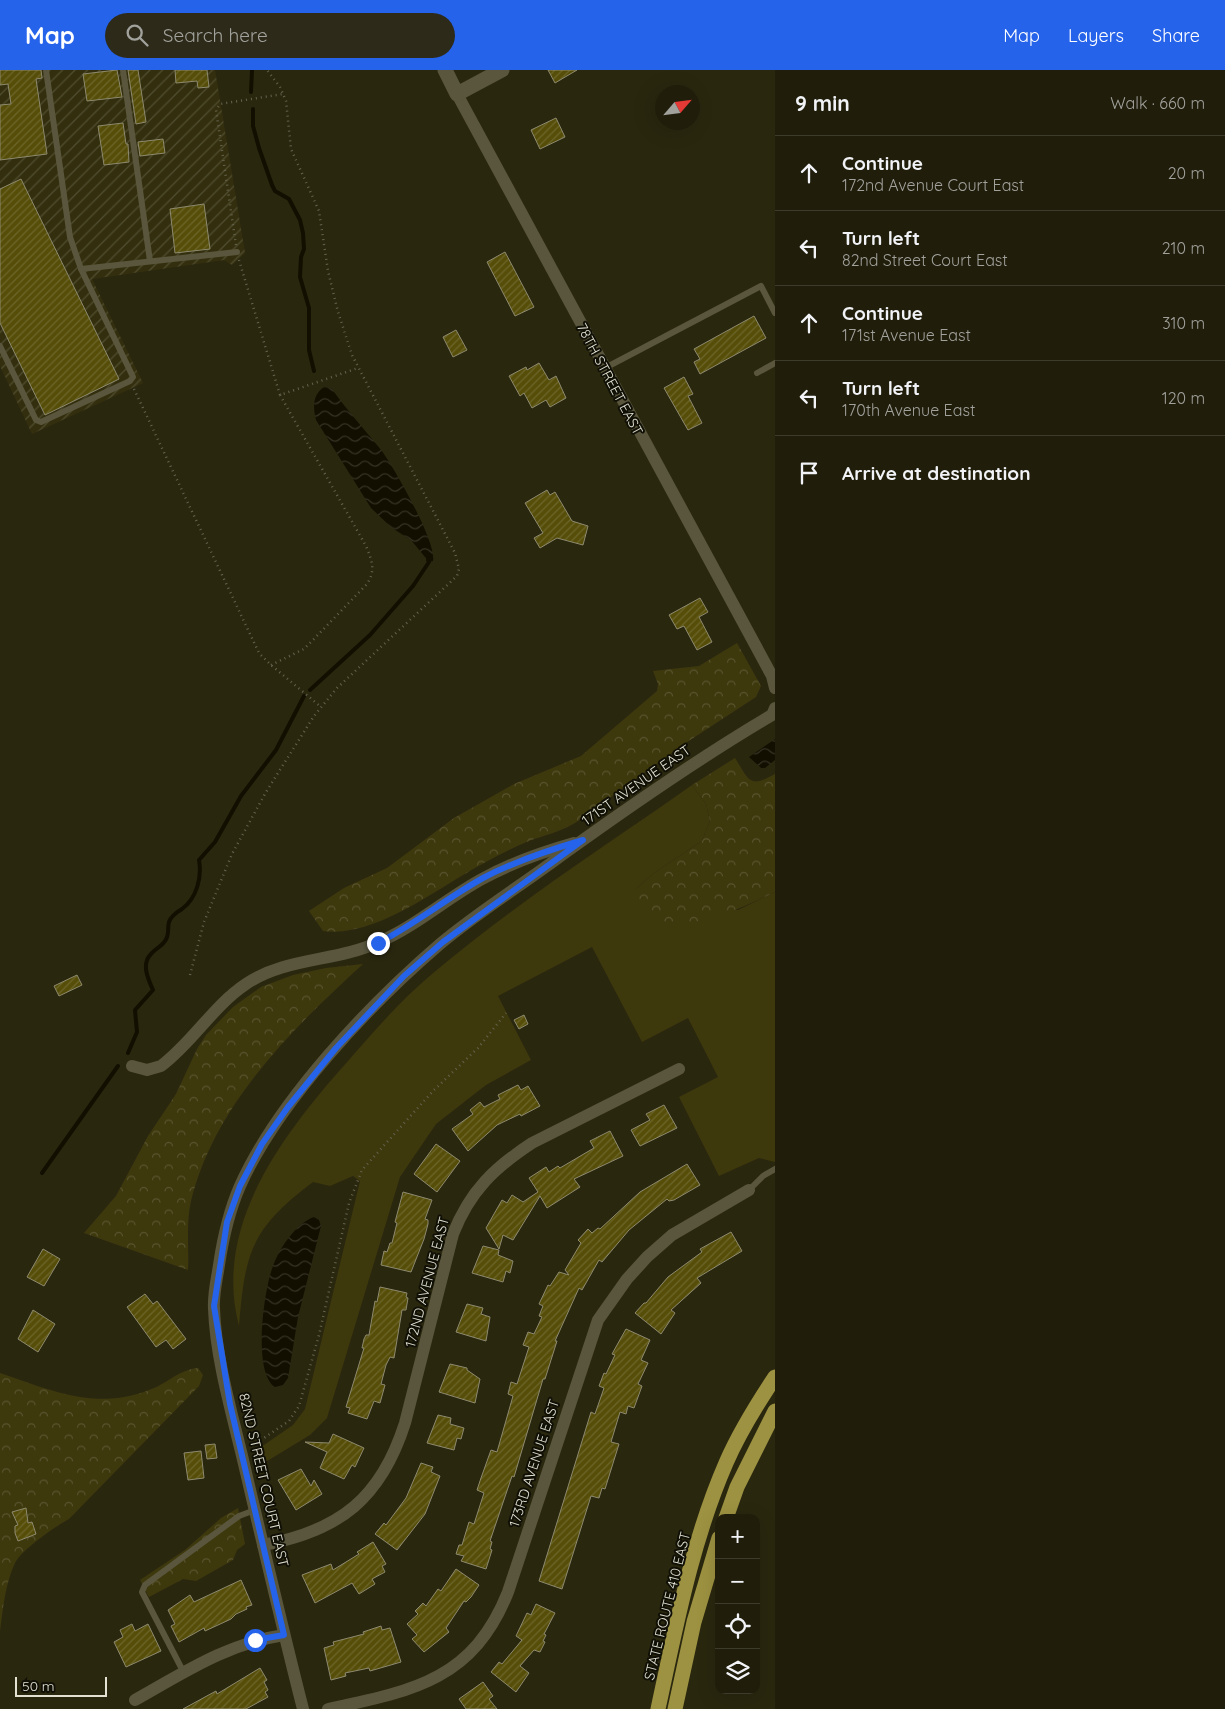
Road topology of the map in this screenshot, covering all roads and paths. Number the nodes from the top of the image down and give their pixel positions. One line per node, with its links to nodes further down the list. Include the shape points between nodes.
1 (46, 70): 10 (lane, via 70,237)
2 (123, 70): 9 (lane)
3 (267, 70): 6 (path)
4 (444, 70): 7 (street, 78TH STREET EAST)
5 (502, 70): 7 (street)
6 (283, 94): 8 (path, via 220,104 216,110); 14 (path, via 289,118 291,150 318,211 338,312)
7 (457, 94): 15 (street, 78TH STREET EAST)
8 (237, 252): 9 (lane); 18 (path)
9 (150, 262): 10 (lane)
10 (81, 269): 17 (lane, via 133,377)
11 (775, 313): 15 (lane, via 761,286)
12 (0, 346): 17 (lane, via 36,420 41,422)
13 (775, 363): 16 (lane)
14 (358, 368): 18 (path); 21 (path, via 455,553 459,570 457,576 337,688)
15 (605, 368): 20 (street, 78TH STREET EAST, via 772,676)
16 (757, 373)
17 (130, 381): 19 (path, via 253,641)
18 (280, 395): 19 (path, via 366,546 374,568 367,584 304,649)
19 (271, 666): 21 (path)
20 (775, 688)
21 (321, 707): 24 (path, via 266,792 232,854 204,922)
22 (775, 708): 23 (street, 171ST AVENUE EAST, via 772,715 728,741)
23 (583, 840): 26 (street, via 514,863 490,875 378,943 264,974 228,998 161,1066 147,1070); 30 (street, 171ST AVENUE EAST, via 443,942 404,976 336,1048 262,1144 240,1186 227,1222)
24 (190, 975)
25 (506, 1013): 33 (path, via 478,1048 362,1170 349,1203 300,1406 289,1421)
26 (132, 1066)
27 (679, 1069): 36 (street, 172ND AVENUE EAST, via 532,1143 512,1156 477,1189 463,1209 453,1234 399,1444 384,1473 368,1494 330,1524 295,1539)
28 (775, 1169): 29 (lane)
29 (749, 1190): 42 (street, 173RD AVENUE EAST, via 672,1235 640,1264 598,1320 508,1592 497,1619 480,1644 460,1663 429,1681 396,1694)
30 (220, 1256): 33 (street, 82ND STREET COURT EAST, via 214,1306 217,1335)
31 (775, 1377): 43 (highway, STATE ROUTE 410 EAST, via 726,1462 685,1585)
32 (775, 1411): 35 (highway, via 737,1487)
33 (241, 1451): 34 (street, 82ND STREET COURT EAST)
34 (255, 1510): 36 (street, 82ND STREET COURT EAST); 39 (lane, via 239,1516 145,1586 142,1592)
35 (727, 1514)
36 (263, 1545): 38 (street, 82ND STREET COURT EAST)
37 (715, 1551): 44 (highway, via 694,1622)
38 (284, 1635): 39 (street, via 224,1650); 41 (street, 82ND STREET COURT EAST)
39 (184, 1673): 40 (street)
40 (135, 1700)
41 (302, 1709)
42 (328, 1709)
43 (658, 1709)
44 (675, 1709)

